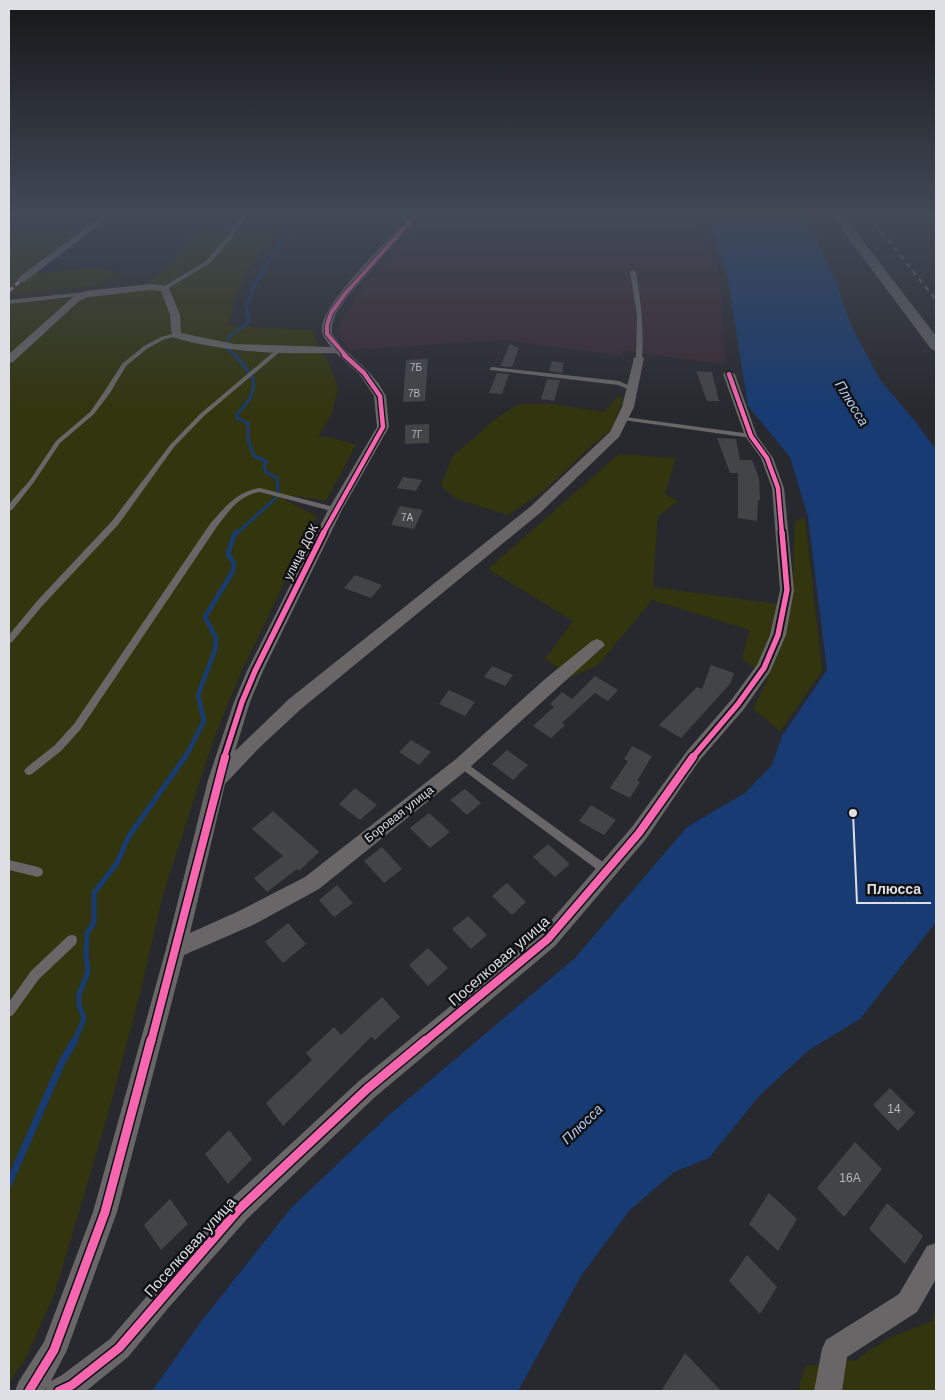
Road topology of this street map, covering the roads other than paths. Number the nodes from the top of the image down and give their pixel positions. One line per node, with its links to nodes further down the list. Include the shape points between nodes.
1 (177, 281): 5 (lane)
2 (358, 281): 11 (street, via 331,313 327,334)
3 (635, 281): 12 (lane, via 640,308)
4 (886, 281): 9 (main road)
5 (166, 288): 6 (street); 8 (street, via 175,315)
6 (86, 294): 7 (lane); 13 (street, via 69,305)
7 (9, 302)
8 (176, 335): 10 (street, via 206,343); 19 (lane, via 154,342 124,365 92,413 58,442)
9 (936, 346)
10 (279, 350): 11 (street); 21 (lane, via 202,415 172,446 115,523)
11 (338, 350): 20 (street, улица ДОК, via 373,384 380,396 384,417 376,441)
12 (639, 358): 16 (street)
13 (9, 360)
14 (492, 369): 16 (lane, via 619,383)
15 (729, 374): 18 (street, Поселковая улица)
16 (633, 389): 17 (street)
17 (624, 419): 18 (lane); 25 (street, via 615,434 535,510 295,704)
18 (751, 436): 27 (street, Поселковая улица, via 767,458 778,488 787,590 778,635 758,675 738,704 693,756)
19 (9, 508)
20 (335, 510): 24 (lane, via 260,490 242,494 213,526 77,727 58,748); 25 (street, улица ДОК, via 255,671)
21 (9, 640)
22 (597, 644): 23 (street, Боровая улица)
23 (462, 764): 27 (lane); 30 (street, Боровая улица, via 312,883 246,918)
24 (29, 771)
25 (217, 780): 30 (street)
26 (9, 865): 28 (lane)
27 (608, 871): 34 (street, Поселковая улица, via 548,939 367,1089 238,1210 119,1348 72,1385)
28 (38, 872)
29 (72, 940): 31 (lane, via 35,976)
30 (176, 949): 33 (street, via 105,1212 54,1350)
31 (9, 1011)
32 (936, 1255): 35 (street, via 908,1303 835,1349)
33 (29, 1391)
34 (59, 1391)
35 (828, 1391)

